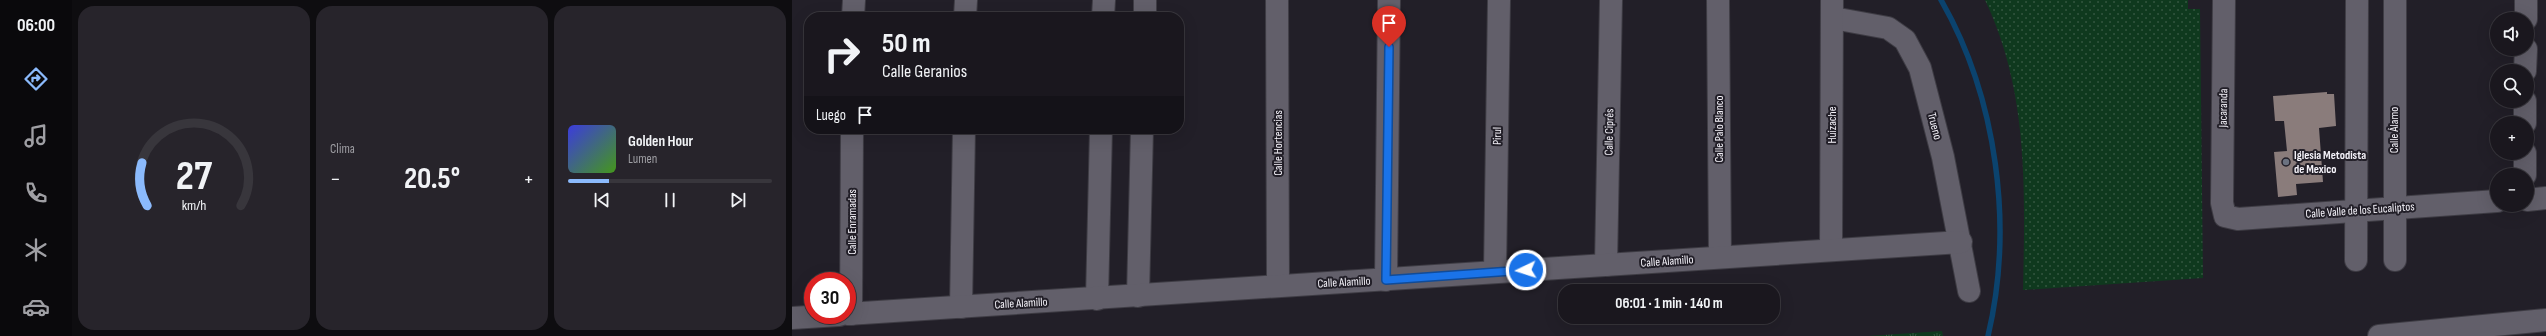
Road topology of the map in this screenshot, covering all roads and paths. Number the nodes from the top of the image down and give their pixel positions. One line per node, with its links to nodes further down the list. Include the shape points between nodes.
1 (854, 0): 15 (street)
2 (966, 0): 16 (street)
3 (1104, 0): 17 (street)
4 (1145, 0): 18 (street)
5 (1278, 0): 39 (street, Calle Hortencias)
6 (1389, 0): 38 (street)
7 (1499, 0): 37 (street, Pirul)
8 (1611, 0): 35 (street, Calle Ciprés)
9 (1718, 0): 32 (street, Calle Palo Blanco)
10 (2224, 0): 29 (street, Jacaranda, via 2222,203)
11 (2357, 0): 28 (street)
12 (2395, 0): 27 (street, Calle Álamo)
13 (2526, 0): 19 (street)
14 (1833, 9): 30 (street, Trueno, via 1888,28 1905,40 1920,68); 31 (street, Huizache)
15 (853, 12)
16 (965, 12)
17 (1103, 12)
18 (1144, 12)
19 (2526, 12)
20 (852, 134): 36 (street, Calle Enramadas)
21 (964, 134): 43 (street)
22 (1101, 134): 42 (street)
23 (1142, 134): 41 (street)
24 (2546, 198): 25 (street)
25 (2534, 199)
26 (2490, 202): 27 (street, Calle Valle de los Eucaliptos)
27 (2394, 208): 28 (street, Calle Valle de los Eucaliptos); 34 (street, Calle Álamo)
28 (2356, 210): 29 (street, Calle Valle de los Eucaliptos, via 2238,219); 33 (street)
29 (2225, 216)
30 (1961, 242): 31 (street, Calle Alamillo); 40 (street, Trueno)
31 (1831, 250): 32 (street, Calle Alamillo)
32 (1720, 257): 35 (street, Calle Alamillo)
33 (2356, 260)
34 (2394, 260)
35 (1606, 265): 37 (street, Calle Alamillo)
36 (847, 272)
37 (1494, 272): 38 (street, Calle Alamillo)
38 (1386, 280): 39 (street, Calle Alamillo)
39 (1278, 286): 41 (street, Calle Alamillo)
40 (1969, 291)
41 (1138, 296): 42 (street, Calle Alamillo)
42 (1097, 299): 43 (street, Calle Alamillo)
43 (961, 307): 44 (street, Calle Alamillo)
44 (856, 314)
45 (804, 317): 46 (street, Calle Alamillo)
46 (792, 318)
47 (2540, 326): 48 (street)
48 (2390, 336)

